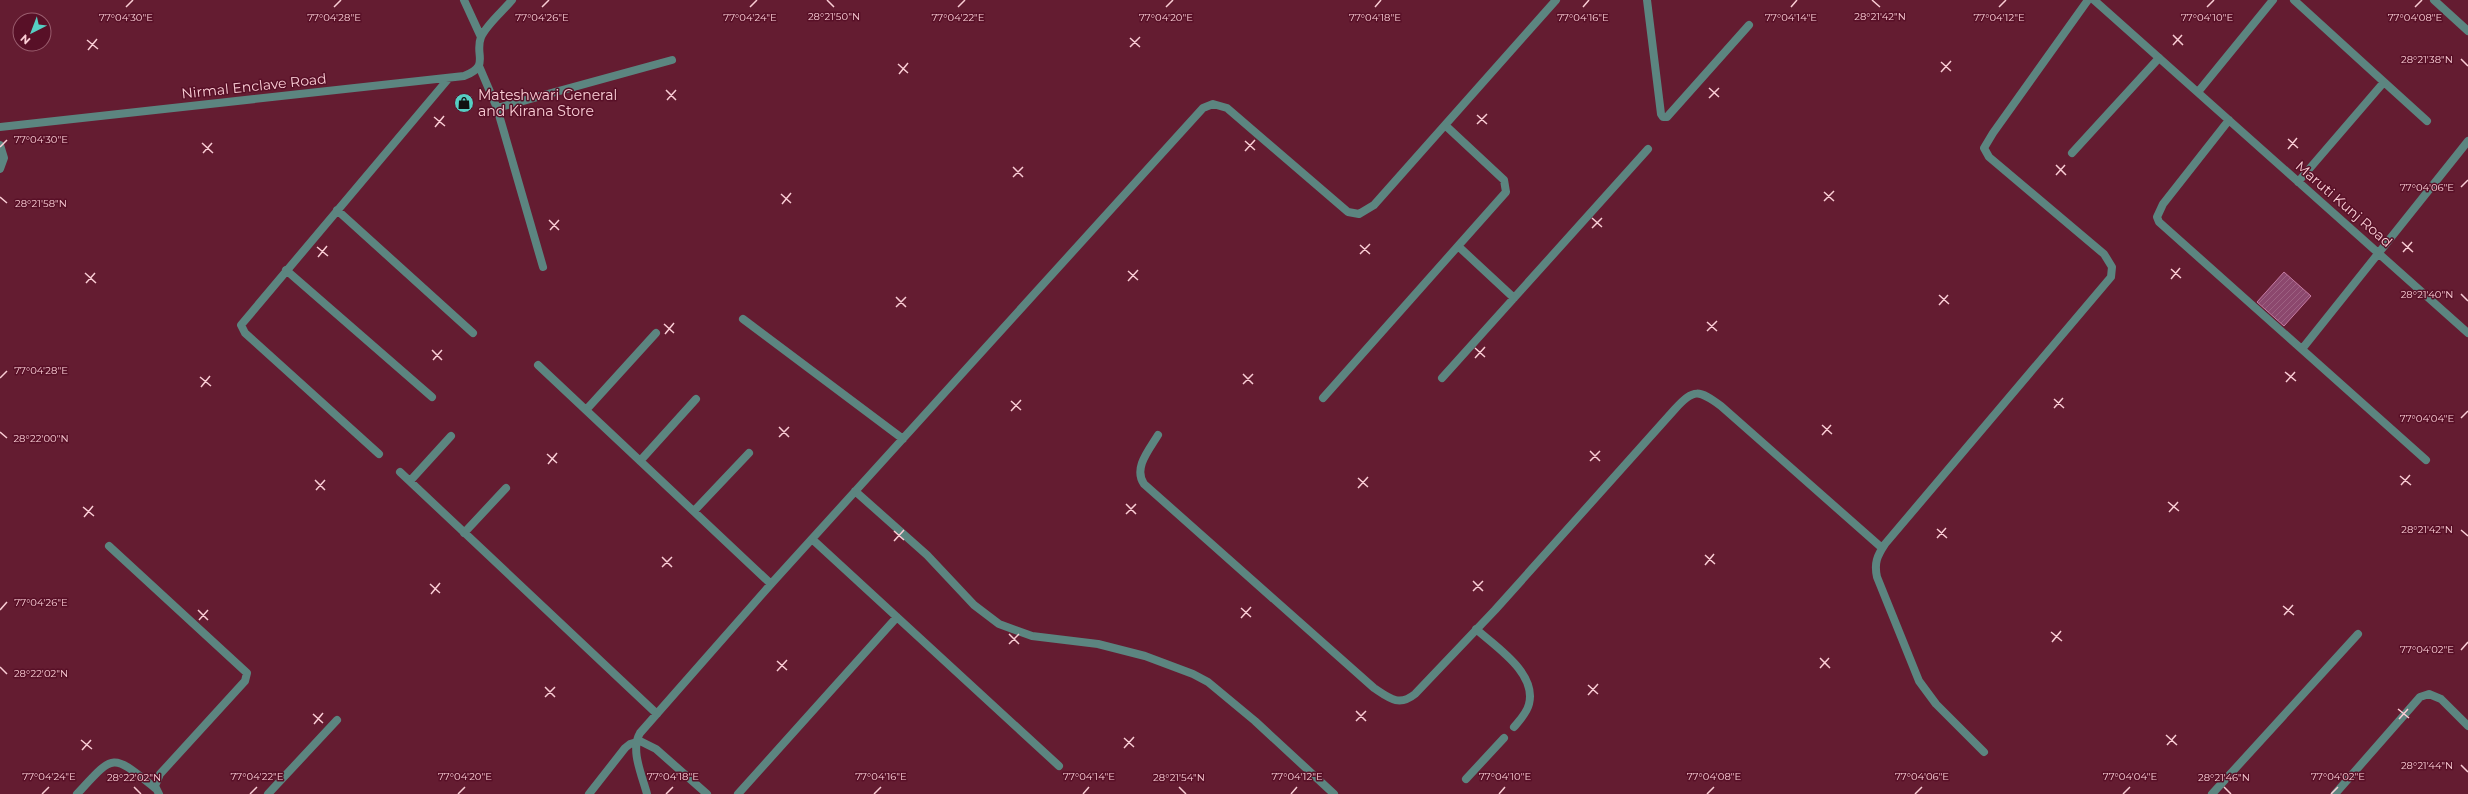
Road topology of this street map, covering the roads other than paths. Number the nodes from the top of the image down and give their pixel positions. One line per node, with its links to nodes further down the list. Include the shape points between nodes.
1 (464, 0): 12 (street)
2 (512, 0): 12 (street)
3 (1556, 0): 22 (street)
4 (1647, 0): 10 (street, via 1660,114 1663,117 1667,117)
5 (2088, 0): 62 (street, via 1989,137 1984,148 1989,157 2104,254 2112,267 2111,277)
6 (2094, 0): 13 (street, Maruti Kunj Road)
7 (2273, 0): 18 (street)
8 (2294, 0): 17 (street)
9 (2434, 0): 11 (street)
10 (1749, 25)
11 (2468, 31)
12 (481, 37): 15 (street)
13 (2159, 58): 18 (street, Maruti Kunj Road); 27 (street)
14 (672, 60): 19 (street)
15 (479, 66): 16 (street, Nirmal Enclave Road, via 470,74); 19 (street)
16 (449, 78): 23 (street, Nirmal Enclave Road); 30 (street)
17 (2384, 82): 21 (street); 29 (street)
18 (2198, 92): 20 (street, Maruti Kunj Road)
19 (497, 108): 33 (street)
20 (2229, 120): 29 (street, Maruti Kunj Road); 40 (street, via 2163,204 2156,217)
21 (2427, 121)
22 (1445, 125): 31 (street, via 1504,180 1506,185 1506,192); 49 (street, via 1374,205 1366,211 1354,214 1348,212 1227,108 1213,104 1203,108)
23 (0, 127)
24 (2468, 141): 32 (street)
25 (0, 145): 28 (street, via 4,158)
26 (1648, 149): 35 (street)
27 (2072, 153)
28 (0, 169)
29 (2298, 182): 32 (street, Maruti Kunj Road)
30 (337, 210): 34 (street); 37 (street)
31 (1458, 246): 35 (street); 44 (street)
32 (2380, 252): 39 (street, Maruti Kunj Road); 40 (street)
33 (543, 267)
34 (286, 270): 43 (street); 51 (street, via 242,321 242,328)
35 (1514, 298): 42 (street)
36 (743, 319): 49 (street)
37 (473, 333)
38 (656, 333): 46 (street)
39 (2468, 333)
40 (2302, 349): 52 (street)
41 (538, 365): 46 (street)
42 (1442, 378)
43 (432, 397)
44 (1323, 398)
45 (696, 399): 53 (street)
46 (586, 410): 53 (street)
47 (1158, 435): 65 (street, via 1139,470 1144,484 1374,688 1393,701 1408,700 1415,694)
48 (451, 436): 55 (street)
49 (903, 439): 57 (street)
50 (749, 453): 58 (street)
51 (379, 454)
52 (2426, 460)
53 (640, 461): 58 (street)
54 (400, 472): 55 (street)
55 (410, 482): 59 (street)
56 (506, 488): 59 (street)
57 (855, 491): 60 (street); 83 (street, via 927,555 974,605 998,624 1032,636 1106,646 1145,656 1193,674 1208,682 1255,722)
58 (694, 511): 63 (street)
59 (464, 533): 67 (street)
60 (812, 539): 63 (street); 64 (street)
61 (109, 546): 76 (street, via 247,673 245,681 160,774)
62 (1882, 548): 65 (street, via 1720,406 1707,396 1694,393 1688,395 1675,408); 73 (street, via 1875,564 1877,577 1916,674 1936,704)
63 (771, 584): 67 (street)
64 (897, 617): 74 (street); 82 (street)
65 (1476, 629): 70 (street, via 1519,669 1527,682 1530,699)
66 (2358, 634): 84 (street)
67 (657, 714): 72 (street)
68 (337, 720): 78 (street)
69 (2468, 726): 85 (street, via 2441,699 2430,694 2420,697)
70 (1514, 728)
71 (1504, 738): 75 (street)
72 (636, 741): 79 (street, via 625,748); 80 (street); 81 (street, via 656,749)
73 (1984, 752)
74 (1059, 766)
75 (1466, 779)
76 (157, 791): 77 (street, via 126,765 111,762)
77 (77, 794)
78 (268, 794)
79 (589, 794)
80 (646, 794)
81 (707, 794)
82 (738, 794)
83 (1334, 794)
84 (2212, 794)
85 (2334, 794)

